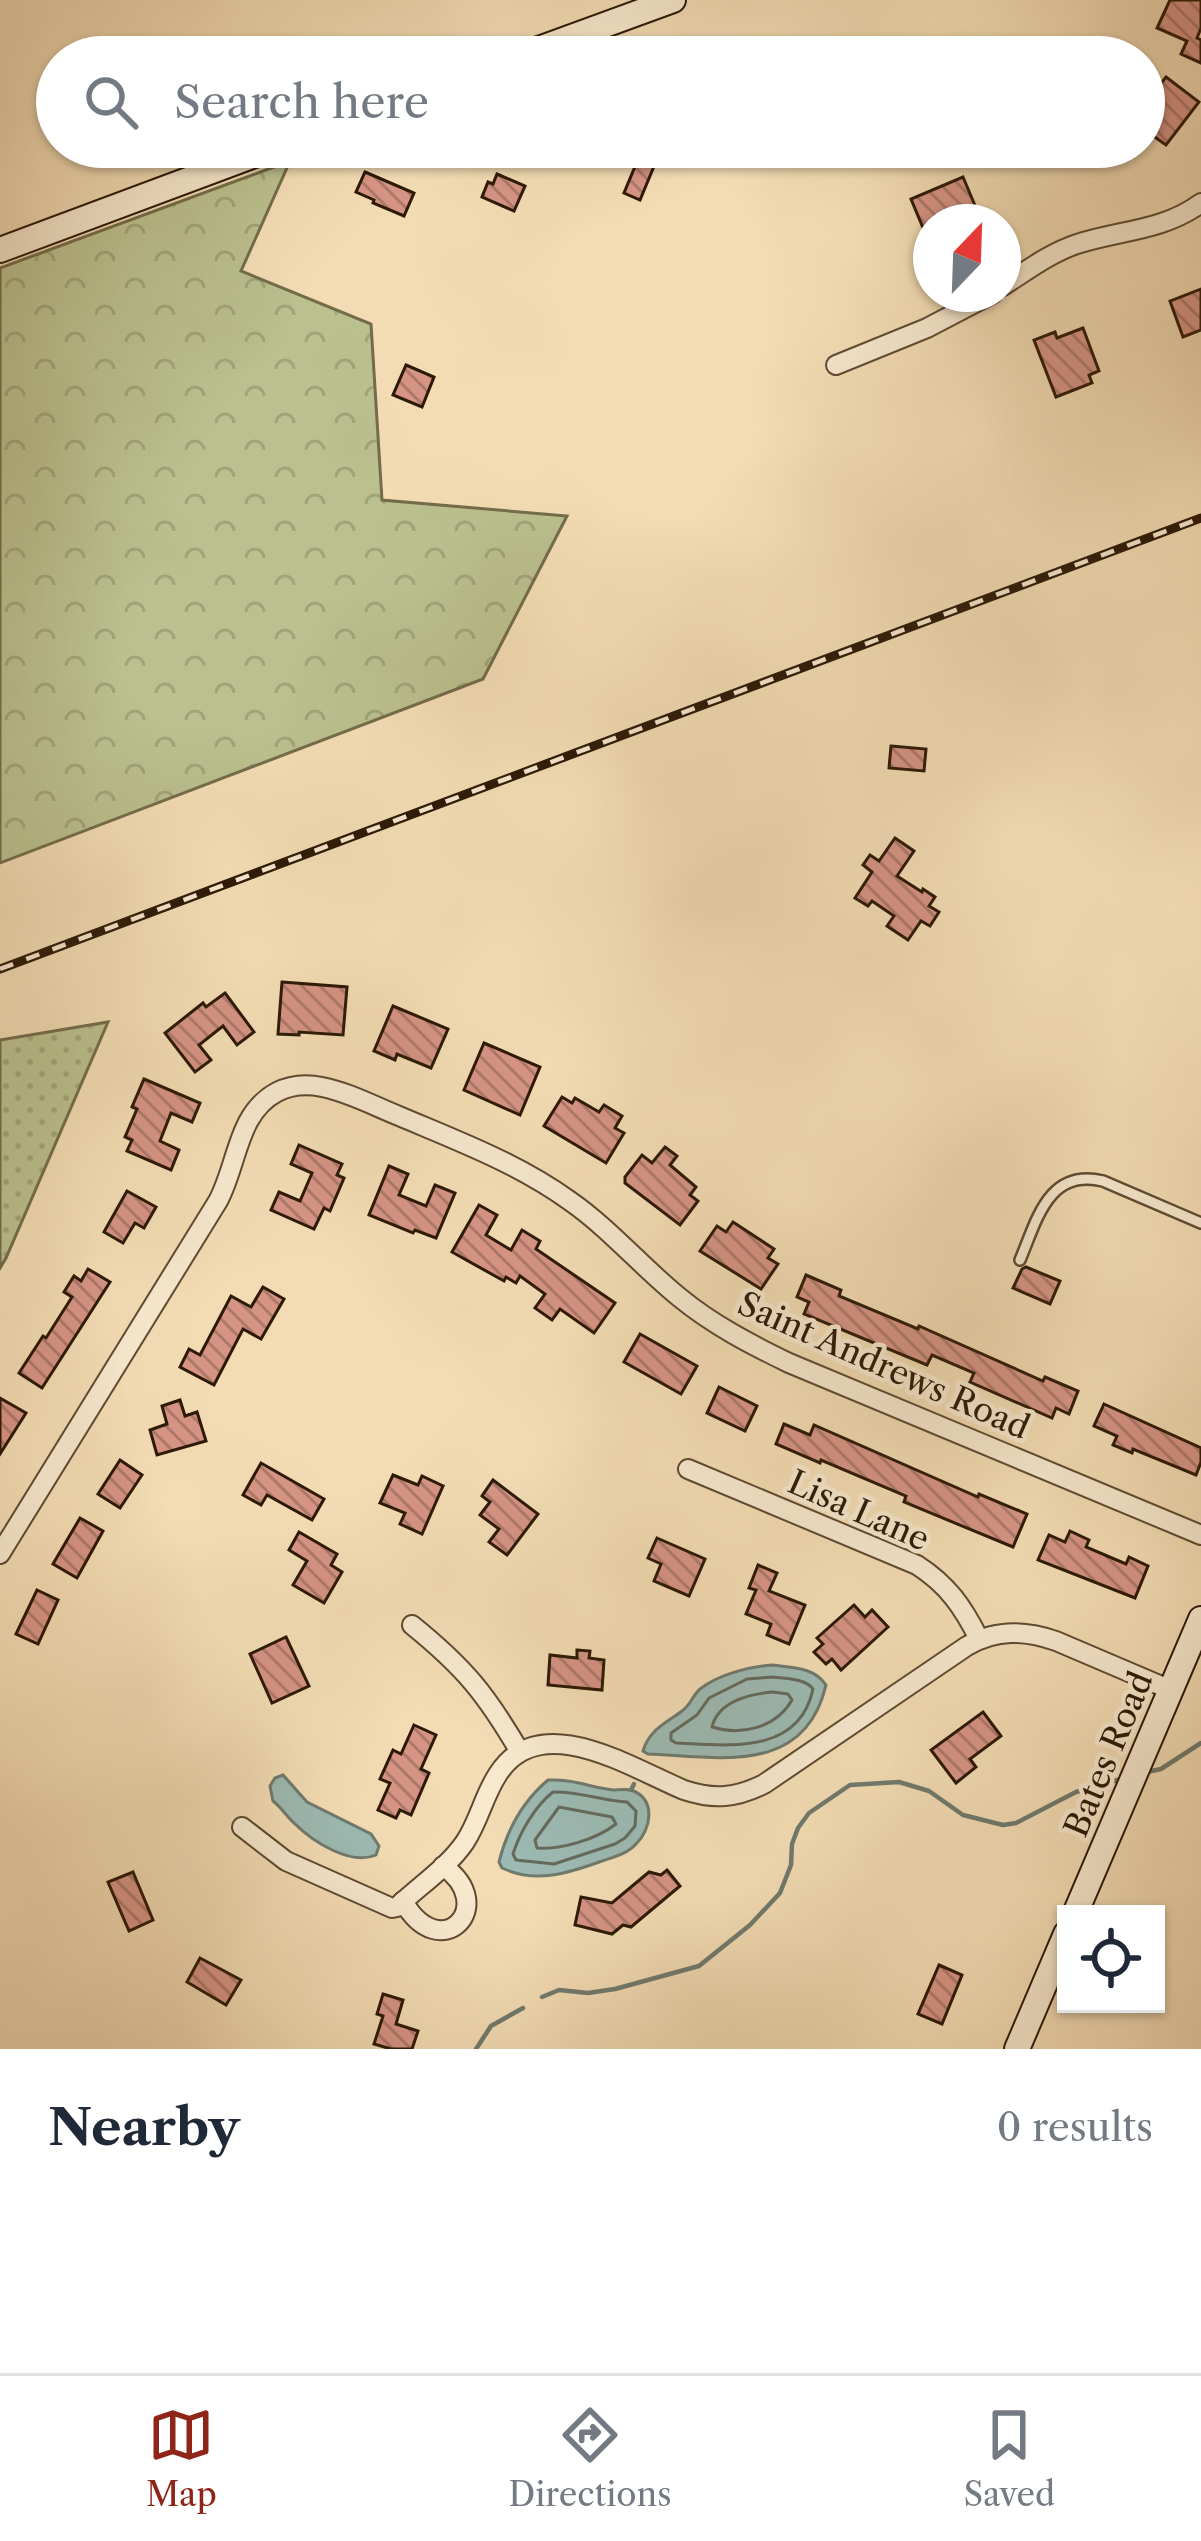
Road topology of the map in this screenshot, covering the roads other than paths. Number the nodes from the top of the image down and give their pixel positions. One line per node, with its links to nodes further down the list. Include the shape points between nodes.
1 (673, 0): 2 (main road)
2 (574, 36)
3 (220, 168): 5 (main road)
4 (1201, 203): 6 (street, via 1155,228 1078,243)
5 (0, 250)
6 (1021, 275)
7 (958, 312): 8 (street)
8 (836, 365)
9 (1201, 1223): 10 (lane, via 1088,1177 1048,1197)
10 (1020, 1260)
11 (688, 1469): 16 (street, Lisa Lane, via 917,1565 947,1587)
12 (1201, 1535): 13 (street, Saint Andrews Road, via 744,1340 537,1179 344,1094 304,1085 276,1093 252,1114 218,1201)
13 (0, 1554)
14 (1201, 1619): 17 (main road, Bates Road)
15 (412, 1625): 18 (street, via 474,1681)
16 (979, 1639): 17 (street, via 1039,1635); 18 (street, via 764,1784 731,1796 700,1796 584,1747 548,1743)
17 (1171, 1690): 22 (main road, Bates Road)
18 (520, 1752): 20 (street)
19 (242, 1827): 21 (street, via 299,1868 392,1908)
20 (443, 1866): 21 (street); 21 (street, via 467,1891 460,1923 428,1928)
21 (404, 1901)
22 (1079, 1905)
23 (1057, 1955): 24 (main road)
24 (1017, 2049)

